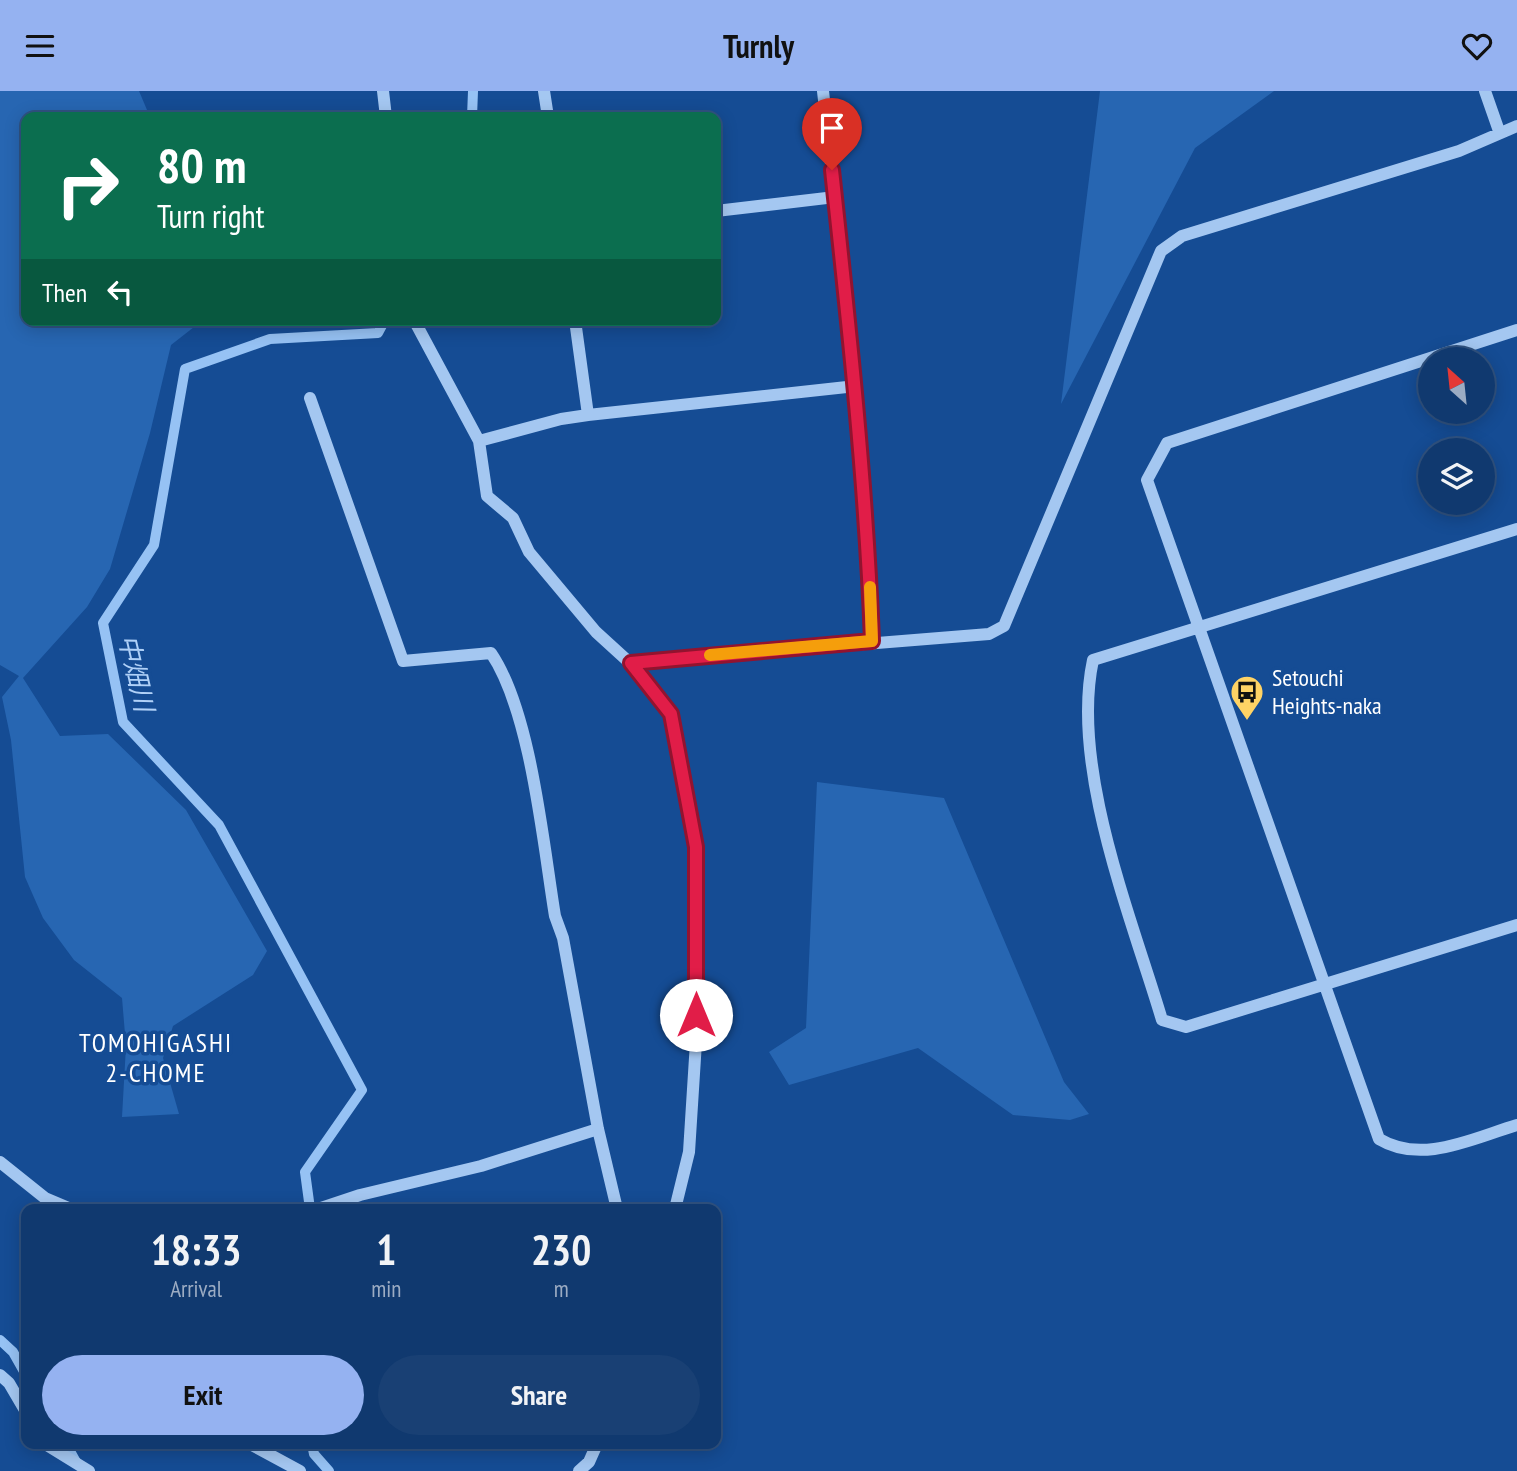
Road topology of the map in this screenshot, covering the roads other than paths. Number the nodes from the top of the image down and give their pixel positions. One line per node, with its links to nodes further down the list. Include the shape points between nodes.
1 (383, 91): 5 (street)
2 (544, 91): 6 (street)
3 (823, 91): 9 (street)
4 (1485, 91): 8 (street)
5 (385, 112)
6 (547, 112)
7 (1517, 126): 8 (street)
8 (1499, 131): 20 (street, via 1459,151 1182,236 1161,251 1004,626 989,633)
9 (835, 197): 10 (street); 14 (street)
10 (721, 210)
11 (417, 326): 17 (street)
12 (576, 326): 16 (street)
13 (1517, 330): 19 (street, via 1167,443 1147,480)
14 (856, 386): 16 (street); 20 (street)
15 (310, 398): 25 (street, via 403,661 491,653 505,673 526,748)
16 (588, 415): 17 (street)
17 (479, 441): 21 (street, via 487,496 513,518 529,552 597,632)
18 (1517, 529): 19 (street)
19 (1198, 626): 23 (street); 23 (street, via 1093,660 1087,689 1097,805 1163,1020 1186,1027)
20 (872, 641): 21 (street)
21 (631, 663): 30 (street, via 671,714 696,847 696,1042 689,1152)
22 (1517, 925): 23 (street)
23 (1325, 986): 24 (street, via 1379,1139 1396,1149 1428,1152)
24 (1517, 1125)
25 (598, 1129): 28 (street, via 481,1166); 29 (street)
26 (0, 1162): 27 (street)
27 (59, 1204)
28 (333, 1204)
29 (616, 1204)
30 (676, 1204)
31 (0, 1375): 32 (street)
32 (21, 1403)
33 (53, 1449): 36 (street)
34 (259, 1449): 37 (street)
35 (595, 1449): 38 (street)
36 (89, 1471)
37 (300, 1471)
38 (579, 1471)

